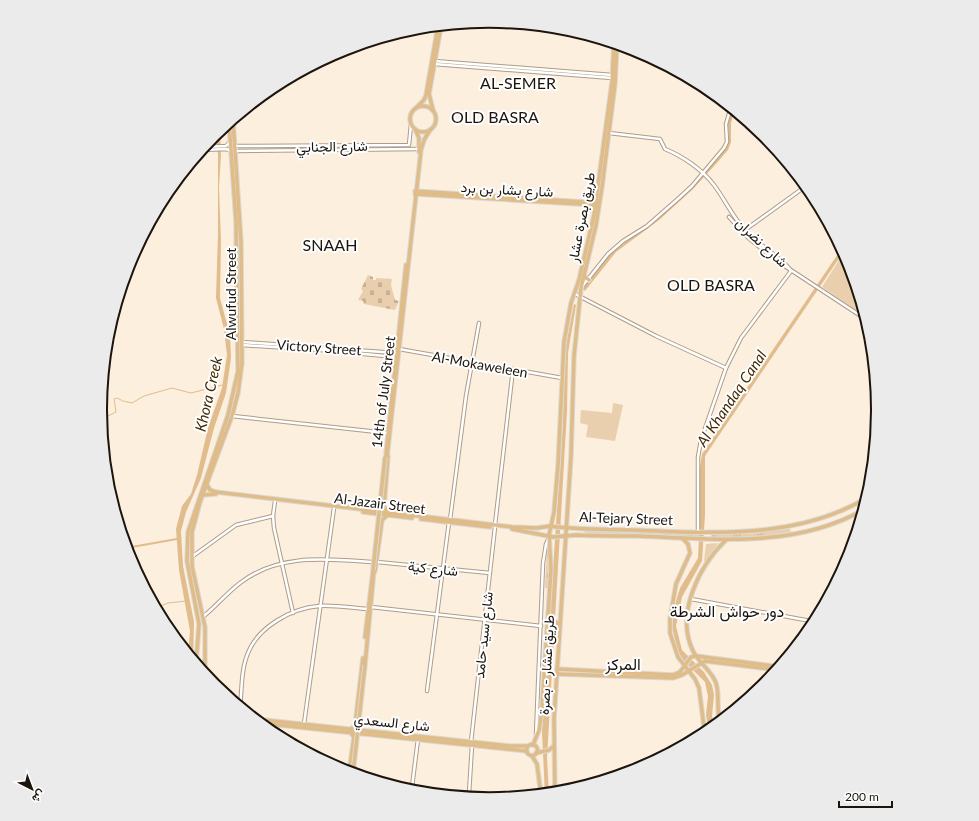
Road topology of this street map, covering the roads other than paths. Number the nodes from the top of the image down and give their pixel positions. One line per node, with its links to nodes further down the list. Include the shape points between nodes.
1 (438, 31): 5 (main road)
2 (438, 31): 7 (main road, via 426,96)
3 (615, 49): 6 (main road, طريق بصرة عشار)
4 (615, 49): 15 (main road, via 615,84)
5 (434, 63): 6 (street); 8 (main road, via 429,94)
6 (613, 76): 31 (main road, طريق بصرة عشار)
7 (416, 108): 8 (main road, via 424,106); 10 (main road, via 411,113)
8 (433, 110): 14 (main road, via 436,121)
9 (729, 113): 26 (street, via 726,124 727,142)
10 (411, 124): 13 (main road); 21 (street, شارع الجنابي, via 409,145)
11 (233, 126): 17 (main road, Alwufud Street)
12 (230, 130): 16 (main road, Alwufud Street)
13 (415, 130): 14 (main road); 23 (main road, 14th of July Street, via 419,138)
14 (430, 130): 27 (main road, 14th of July Street, via 422,144)
15 (608, 133): 26 (street, via 660,139 664,148 678,154); 33 (main road)
16 (231, 139): 20 (street); 25 (main road, Alwufud Street)
17 (235, 146): 21 (street, شارع الجنابي); 24 (main road, Alwufud Street)
18 (212, 148): 19 (street)
19 (216, 148): 20 (street); 22 (street)
20 (223, 148): 25 (street, via 229,150)
21 (241, 148): 23 (street, شارع الجنابي); 24 (street, شارع الجنابي)
22 (211, 149)
23 (419, 149): 29 (main road, 14th of July Street)
24 (235, 151): 48 (main road, Alwufud Street, via 241,242)
25 (232, 155): 104 (main road, Alwufud Street, via 236,221 238,371 228,415 188,532 187,561 198,618)
26 (702, 173): 35 (street, via 716,188); 40 (street, via 666,210 608,254)
27 (417, 186): 29 (main road, 14th of July Street); 30 (main road)
28 (801, 189): 36 (street)
29 (415, 193): 30 (main road, شارع بشار بن برد); 34 (main road, 14th of July Street); 50 (main road, 14th of July Street)
30 (425, 194): 32 (main road, شارع بشار بن برد); 33 (main road, شارع بشار بن برد); 34 (main road)
31 (598, 194): 32 (main road); 33 (main road, طريق بصرة عشار)
32 (588, 202): 33 (main road, شارع بشار بن برد)
33 (598, 204): 39 (main road, طريق عشار - بصرة); 42 (main road, طريق بصرة عشار)
34 (414, 205): 49 (main road, 14th of July Street)
35 (730, 215): 36 (street, شارع نضران); 37 (street, شارع نضران, via 745,235)
36 (745, 230): 37 (street, شارع نضران)
37 (759, 245): 38 (street, شارع نضران)
38 (791, 271): 46 (street, شارع نضران); 52 (street, via 741,338)
39 (584, 276): 40 (main road); 41 (main road, طريق عشار - بصرة)
40 (589, 280): 41 (street)
41 (581, 288): 43 (main road, طريق عشار - بصرة)
42 (574, 294): 43 (street); 44 (main road, طريق بصرة عشار)
43 (580, 298): 45 (main road, طريق عشار - بصرة); 52 (street)
44 (570, 314): 45 (main road); 54 (main road, طريق بصرة عشار, via 564,342)
45 (577, 315): 76 (main road, طريق عشار - بصرة, via 573,413)
46 (860, 315)
47 (479, 323): 51 (street)
48 (242, 344): 50 (street, Victory Street); 55 (main road, Alwufud Street, via 240,379)
49 (399, 349): 51 (street, Al-Mokaweleen); 57 (main road, 14th of July Street)
50 (396, 355): 56 (main road, 14th of July Street)
51 (471, 362): 53 (street, Al-Mokaweleen); 72 (street)
52 (726, 368): 78 (street, via 701,440 698,457)
53 (513, 369): 54 (street, Al-Mokaweleen); 74 (street, شارع سيد حامد)
54 (562, 378): 75 (main road, طريق بصرة عشار)
55 (232, 416): 56 (street); 58 (main road, Alwufud Street)
56 (387, 434): 57 (main road, 14th of July Street)
57 (387, 447): 63 (main road); 64 (main road); 92 (main road, 14th of July Street, bridge)
58 (206, 485): 59 (main road, Alwufud Street); 60 (main road, Al-Jazair Street, via 214,492)
59 (203, 495): 60 (main road, Al-Jazair Street); 85 (main road, Alwufud Street, via 192,528)
60 (256, 498): 61 (main road, Al-Jazair Street); 66 (main road, Al-Jazair Street)
61 (275, 501): 65 (main road, Al-Jazair Street); 69 (street)
62 (861, 501): 73 (main road, via 832,516)
63 (379, 506): 64 (main road); 66 (main road)
64 (384, 506): 68 (main road)
65 (334, 508): 66 (main road, Al-Jazair Street); 86 (street)
66 (375, 512): 68 (main road, Al-Jazair Street); 70 (main road)
67 (858, 512): 79 (main road, Al-Tejary Street, via 833,524)
68 (388, 513): 71 (main road); 72 (main road, Al-Jazair Street)
69 (273, 516): 85 (street, via 236,525); 89 (street)
70 (378, 520): 71 (main road, via 381,517); 87 (main road)
71 (382, 520): 88 (main road)
72 (449, 521): 74 (main road, Al-Jazair Street); 90 (street)
73 (793, 525): 78 (main road, Al-Tejary Street, via 744,532); 79 (main road)
74 (495, 526): 75 (main road, Al-Jazair Street); 81 (main road, Al-Jazair Street); 91 (street, شارع سيد حامد)
75 (552, 526): 76 (main road, Al-Tejary Street); 81 (main road, طريق بصرة عشار)
76 (564, 527): 77 (main road, Al-Tejary Street); 82 (main road, طريق عشار - بصرة)
77 (584, 528): 78 (main road, Al-Tejary Street); 80 (main road)
78 (698, 531)
79 (794, 534): 84 (main road, Al-Tejary Street)
80 (584, 536): 82 (main road, Al-Tejary Street); 83 (main road, Al-Tejary Street)
81 (551, 537): 82 (main road, Al-Tejary Street); 101 (main road, طريق بصرة عشار); 103 (street, via 546,544 543,563)
82 (564, 537): 102 (main road, طريق عشار - بصرة)
83 (682, 538): 84 (main road, Al-Tejary Street); 113 (main road, via 688,544 690,553 676,584 670,628 673,646)
84 (726, 540): 93 (main road, via 712,556)
85 (191, 557): 98 (main road, Alwufud Street)
86 (327, 560): 87 (street); 89 (street); 94 (street)
87 (372, 562): 92 (main road)
88 (377, 562): 90 (street, شارع كية); 92 (main road)
89 (283, 563): 96 (street); 98 (street, via 248,577)
90 (443, 568): 91 (street, شارع كية); 97 (street)
91 (490, 573): 99 (street, شارع سيد حامد)
92 (373, 578): 95 (main road, 14th of July Street)
93 (689, 599): 100 (street); 108 (main road, via 687,621 689,637)
94 (319, 606): 95 (street); 96 (street); 128 (street)
95 (370, 608): 97 (street); 110 (main road, 14th of July Street)
96 (293, 614): 124 (street, via 270,625 253,643 245,661)
97 (437, 614): 99 (street); 123 (street)
98 (204, 616): 105 (main road, Alwufud Street)
99 (485, 620): 103 (street); 137 (street, شارع سيد حامد)
100 (809, 621)
101 (547, 622): 102 (main road); 135 (main road, طريق بصرة عشار, via 542,708)
102 (559, 624): 116 (main road, طريق عشار - بصرة)
103 (540, 626): 135 (street)
104 (199, 640): 105 (main road); 106 (main road, Alwufud Street)
105 (206, 640): 107 (main road, Alwufud Street)
106 (198, 652): 107 (main road); 109 (main road, Alwufud Street)
107 (206, 652): 114 (main road, Alwufud Street)
108 (696, 656): 112 (main road); 113 (main road); 115 (main road)
109 (197, 657)
110 (364, 657): 129 (main road); 130 (main road); 144 (main road, bridge)
111 (712, 661): 112 (main road); 118 (main road); 119 (main road, via 708,665)
112 (700, 663): 117 (main road); 119 (main road)
113 (684, 664): 117 (main road); 122 (main road, via 675,675)
114 (205, 666)
115 (774, 666)
116 (557, 669): 120 (main road, طريق عشار - بصرة); 121 (main road)
117 (689, 669): 122 (main road, via 673,678); 131 (main road, via 699,688)
118 (771, 669)
119 (709, 670): 125 (main road, via 717,687)
120 (557, 674): 121 (main road); 140 (main road, طريق عشار - بصرة)
121 (623, 675): 122 (main road)
122 (652, 676)
123 (427, 691)
124 (241, 701)
125 (719, 716)
126 (265, 720): 128 (main road, شارع السعدي)
127 (270, 724): 132 (main road, شارع السعدي)
128 (304, 724): 132 (main road, شارع السعدي)
129 (355, 726): 130 (main road, via 357,729); 132 (main road)
130 (360, 726): 133 (main road)
131 (705, 727)
132 (350, 731): 133 (main road, شارع السعدي); 134 (main road)
133 (364, 732): 134 (main road); 136 (main road, شارع السعدي); 137 (main road, شارع السعدي)
134 (356, 737): 145 (main road)
135 (536, 738): 138 (main road, طريق بصرة عشار)
136 (418, 739): 137 (main road, شارع السعدي); 146 (street)
137 (472, 743): 139 (main road, شارع السعدي); 141 (main road, شارع السعدي); 149 (street, شارع سيد حامد)
138 (533, 744): 139 (main road); 142 (main road)
139 (528, 746): 141 (main road)
140 (554, 746): 142 (main road, via 547,751); 147 (main road, طريق عشار - بصرة)
141 (527, 751): 143 (main road)
142 (536, 753): 143 (main road)
143 (532, 756): 148 (main road, via 538,764)
144 (353, 768)
145 (353, 768)
146 (412, 785)
147 (556, 787)
148 (540, 790)
149 (469, 792)

